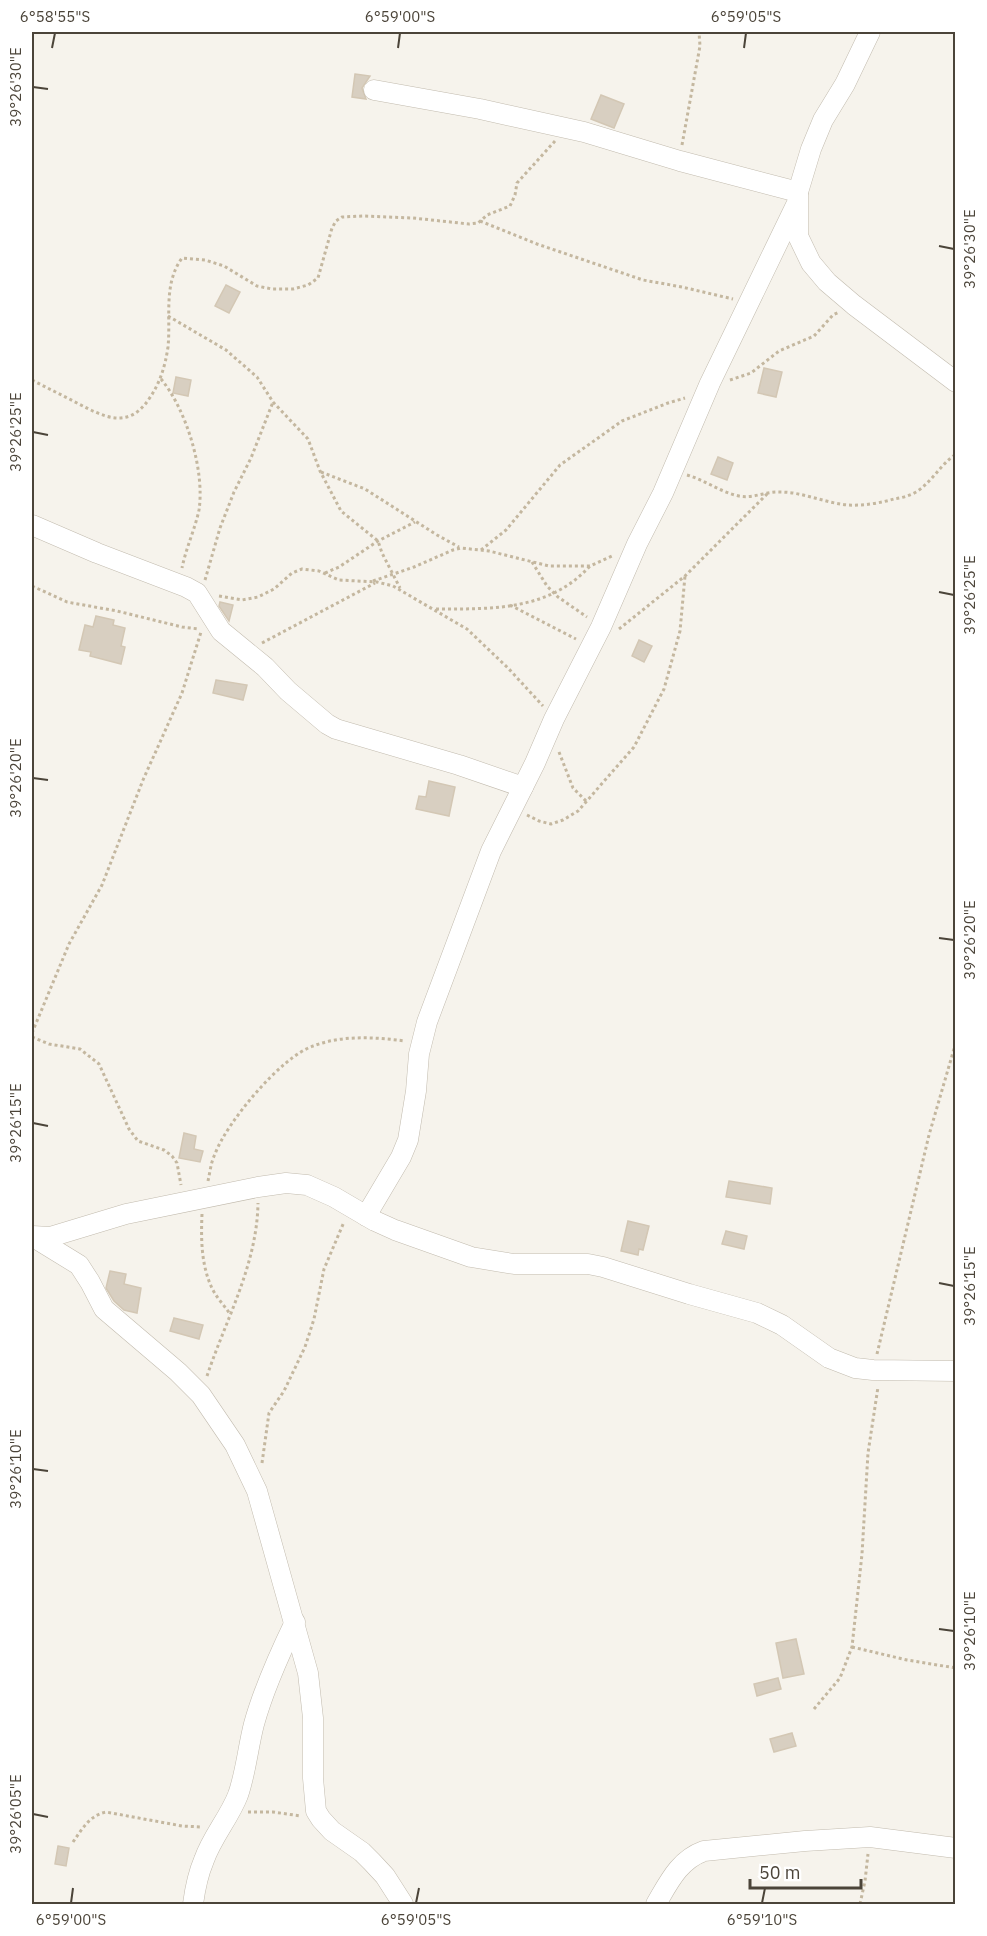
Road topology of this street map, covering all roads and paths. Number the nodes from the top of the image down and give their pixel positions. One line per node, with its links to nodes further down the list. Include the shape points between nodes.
1 (699, 32): 5 (path, via 700,46)
2 (870, 32): 6 (street, via 823,120)
3 (374, 90): 4 (street)
4 (566, 128): 5 (street); 7 (path, via 517,183 513,203)
5 (680, 161): 6 (street)
6 (797, 197): 8 (street); 9 (street, via 798,236 811,263)
7 (480, 221): 8 (path, via 643,280); 10 (path, via 469,224 413,218 342,218 332,228 318,278 293,289 257,286 224,266 182,258 173,272)
8 (749, 304): 14 (street)
9 (854, 305): 13 (street); 14 (path, via 833,315 814,336 779,351 752,373)
10 (168, 316): 11 (path, via 168,346); 15 (path, via 226,350 257,377)
11 (161, 379): 12 (path, via 142,409 134,415 116,418 100,415); 33 (path, via 179,407 198,473 198,512)
12 (32, 380)
13 (956, 382)
14 (707, 389): 17 (street); 25 (path, via 622,421 561,465 506,530)
15 (273, 402): 18 (path, via 308,439); 36 (path, via 220,528)
16 (956, 454): 19 (path, via 917,492 884,502 848,505 790,493)
17 (672, 470): 19 (path, via 729,494 747,497); 23 (street)
18 (320, 471): 20 (path, via 366,489); 22 (path, via 341,511)
19 (768, 493): 30 (path)
20 (416, 521): 22 (path); 24 (path)
21 (32, 525): 33 (street)
22 (378, 541): 28 (path); 29 (path)
23 (637, 544): 27 (path); 40 (street)
24 (460, 548): 25 (path); 29 (path)
25 (480, 550): 26 (path)
26 (532, 562): 27 (path); 37 (path)
27 (590, 566): 37 (path)
28 (325, 573): 31 (path, via 339,580); 36 (path, via 297,570 266,594 250,600)
29 (394, 573): 31 (path); 35 (path)
30 (685, 576): 40 (path); 45 (path, via 680,631 664,688 634,747)
31 (372, 582): 32 (path)
32 (377, 582): 35 (path); 42 (path)
33 (179, 584): 36 (street)
34 (32, 586): 46 (path, via 67,602 201,629 182,693 102,885 66,951)
35 (400, 590): 39 (path)
36 (199, 593): 42 (street, via 221,631)
37 (555, 594): 38 (path); 40 (path)
38 (510, 605): 39 (path); 41 (path)
39 (435, 609): 43 (path, via 477,637)
40 (609, 629): 41 (street)
41 (591, 645): 43 (street)
42 (248, 653): 44 (street, via 336,729 459,765)
43 (552, 722): 44 (street); 45 (path, via 566,773 573,788)
44 (518, 796): 45 (path, via 539,821 551,824); 48 (street, via 477,887)
45 (587, 802)
46 (32, 1035): 51 (path, via 49,1044 80,1049 99,1064 138,1141 164,1150 177,1163)
47 (956, 1042): 55 (path, via 926,1146)
48 (421, 1044): 50 (path, via 384,1038 341,1038 311,1046 286,1061 234,1121 215,1153); 52 (street, via 408,1140 401,1157)
49 (258, 1187): 50 (street); 52 (street, via 307,1185); 54 (path, via 252,1254)
50 (203, 1198): 51 (street); 54 (path, via 204,1261 211,1288)
51 (182, 1202): 53 (street, via 50,1237)
52 (359, 1212): 55 (street, via 395,1230 471,1257 514,1264 588,1264 728,1304 782,1325 829,1358); 58 (path, via 324,1269 305,1347 269,1413)
53 (33, 1237): 57 (street, via 80,1265 104,1309)
54 (230, 1314): 57 (path)
55 (877, 1371): 56 (street); 60 (path)
56 (956, 1371)
57 (201, 1395): 58 (street, via 235,1445)
58 (257, 1491): 59 (street)
59 (295, 1622): 63 (street, via 263,1695 238,1793); 64 (street, via 312,1701 315,1806)
60 (852, 1647): 61 (path); 62 (path, via 840,1678)
61 (956, 1668)
62 (814, 1709)
63 (226, 1818): 64 (path, via 273,1812); 66 (path, via 201,1827 98,1813); 68 (street, via 204,1859)
64 (321, 1820): 69 (street, via 372,1862)
65 (870, 1837): 67 (street); 70 (street, via 704,1851 692,1856 672,1877); 71 (path)
66 (73, 1842)
67 (956, 1848)
68 (194, 1905)
69 (403, 1905)
70 (656, 1905)
71 (860, 1905)

